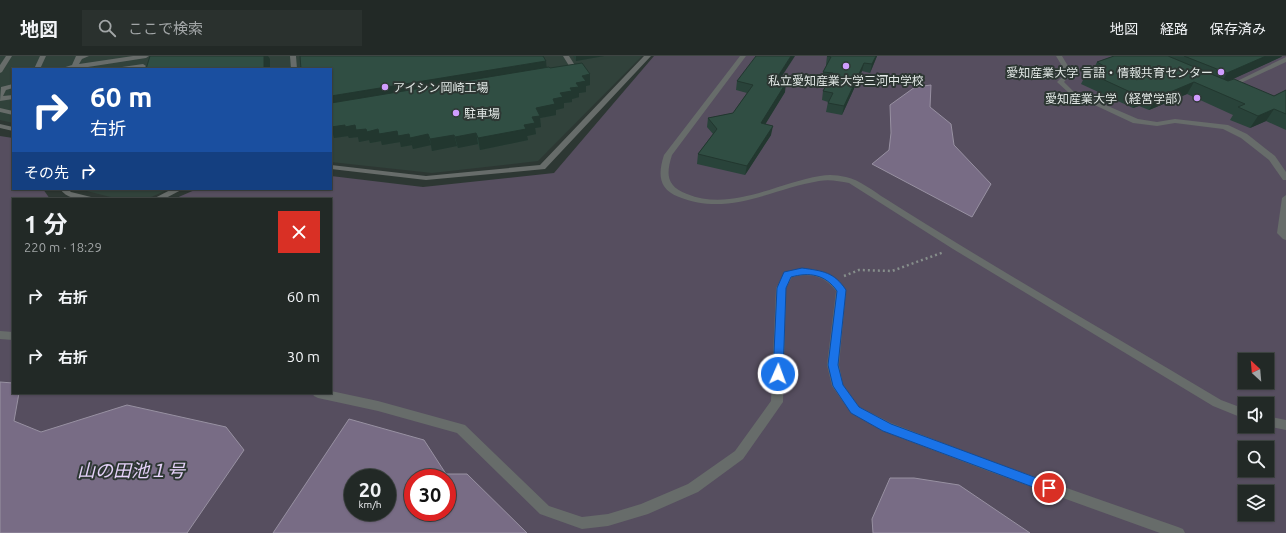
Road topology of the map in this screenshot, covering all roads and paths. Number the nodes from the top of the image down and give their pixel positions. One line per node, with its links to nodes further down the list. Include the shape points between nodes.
1 (9, 56): 16 (street)
2 (43, 56): 12 (street)
3 (86, 56): 10 (street, via 79,57)
4 (293, 56): 15 (street)
5 (566, 56): 17 (street, via 575,70)
6 (648, 56): 28 (street, via 542,168 426,178)
7 (743, 56): 36 (street, via 668,155 662,171 665,182 674,191 684,197 701,201 724,201 760,196 821,178 836,177 852,181)
8 (1059, 56): 29 (street, via 1067,75 1060,82 1071,92 1136,121 1157,124 1175,121 1225,127 1244,136 1272,158)
9 (1286, 60): 19 (street)
10 (76, 67): 11 (street, via 146,56); 13 (street)
11 (143, 67): 14 (street)
12 (37, 68)
13 (69, 68)
14 (132, 68)
15 (294, 68)
16 (0, 71)
17 (559, 73)
18 (12, 86): 20 (street, via 3,88)
19 (1221, 90)
20 (0, 95)
21 (12, 97): 22 (street)
22 (0, 99)
23 (12, 108): 24 (street)
24 (0, 110): 25 (street)
25 (12, 113)
26 (0, 126): 27 (street)
27 (12, 129)
28 (332, 167)
29 (1286, 178)
30 (65, 190): 32 (street, via 68,194)
31 (177, 190): 33 (street)
32 (84, 198)
33 (159, 198)
34 (1286, 198): 35 (street, via 1282,233)
35 (1286, 236)
36 (956, 247): 37 (path, via 892,271 859,270); 41 (street, via 1217,403)
37 (834, 280): 40 (street, via 821,273 802,271 788,274 781,288 777,402 739,455 694,488 643,510 608,520 582,523 545,510 461,429); 44 (street, via 841,290 833,365 838,386 855,410 887,427 992,467)
38 (0, 335): 39 (street)
39 (12, 336)
40 (323, 394)
41 (1238, 411)
42 (1274, 422): 43 (street)
43 (1286, 425)
44 (1178, 533)

